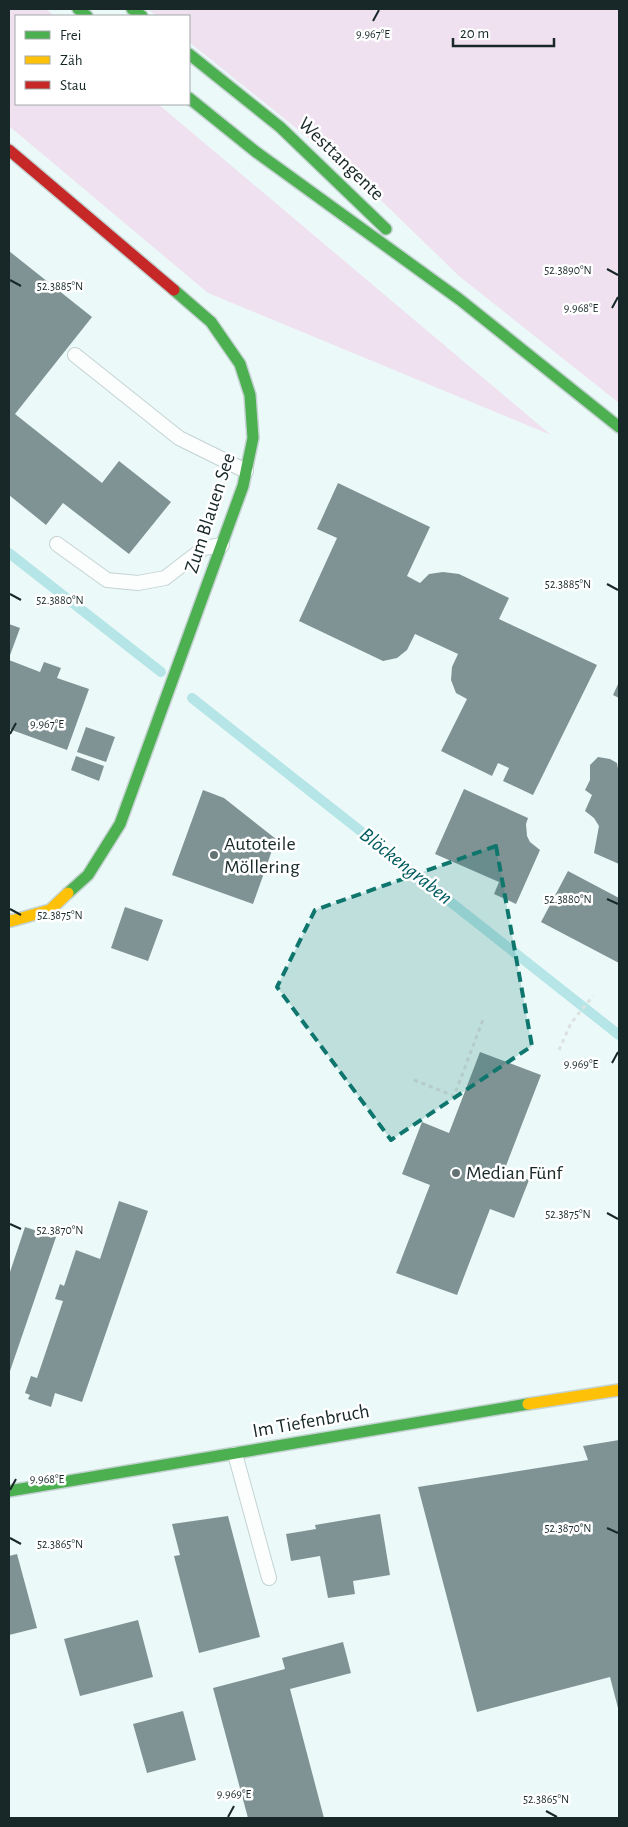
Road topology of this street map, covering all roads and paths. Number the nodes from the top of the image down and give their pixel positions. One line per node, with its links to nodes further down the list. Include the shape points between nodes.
1 (190, 55): 4 (street, Westtangente, via 280,127)
2 (190, 99): 4 (street, Westtangente, via 256,152)
3 (9, 150): 7 (street, Zum Blauen See, via 211,322 240,364 250,395 253,438)
4 (459, 299): 6 (street, Westtangente)
5 (75, 355): 7 (lane, via 179,438)
6 (619, 427)
7 (246, 471): 9 (street, Zum Blauen See)
8 (57, 544): 9 (lane, via 107,580 138,583 165,578 204,548)
9 (222, 545): 10 (street, Zum Blauen See, via 120,824 88,875 50,910)
10 (10, 920)
11 (592, 996): 13 (path, via 570,1023)
12 (484, 1017): 14 (path, via 454,1096)
13 (559, 1050)
14 (414, 1080)
15 (619, 1390): 16 (street, Im Tiefenbruch)
16 (235, 1454): 17 (street, Im Tiefenbruch); 18 (lane)
17 (9, 1490)
18 (269, 1578)

